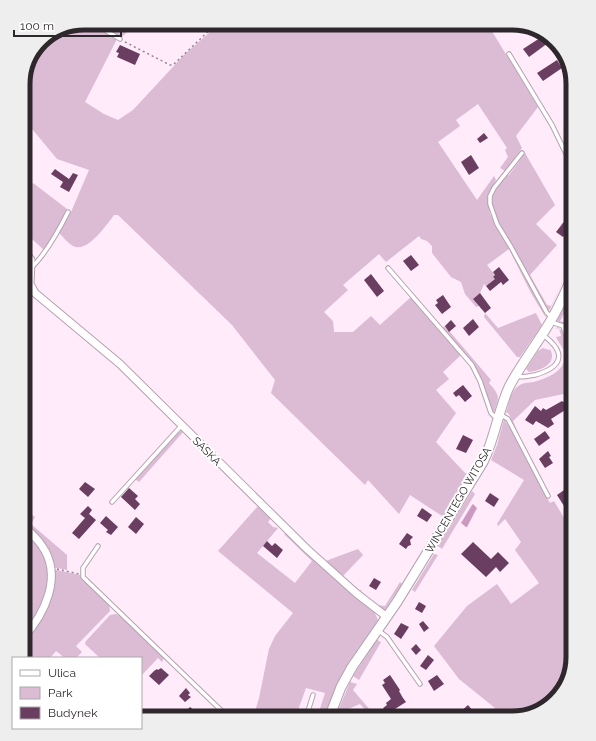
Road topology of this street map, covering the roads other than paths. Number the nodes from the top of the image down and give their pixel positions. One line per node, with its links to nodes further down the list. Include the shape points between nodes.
1 (105, 30): 2 (lane)
2 (120, 39)
3 (509, 54): 5 (lane)
4 (522, 153): 12 (lane, via 494,188 490,204 497,224)
5 (566, 154)
6 (68, 212): 9 (lane, via 61,227)
7 (30, 259): 9 (street, SASKA)
8 (388, 268): 18 (lane, via 472,365 491,413)
9 (30, 269)
10 (30, 289): 19 (street, SASKA, via 120,364)
11 (566, 289): 12 (street, WINCENTEGO WITOSA)
12 (551, 320): 13 (lane); 15 (street, WINCENTEGO WITOSA)
13 (563, 326): 14 (lane); 16 (lane)
14 (566, 326)
15 (542, 334): 17 (street, WINCENTEGO WITOSA); 17 (lane, via 557,349 559,357 555,365 549,371 524,377)
16 (566, 335)
17 (515, 375): 18 (street, WINCENTEGO WITOSA)
18 (499, 416): 20 (lane, via 508,419); 24 (street, WINCENTEGO WITOSA, via 483,462)
19 (182, 425): 21 (lane); 24 (street, SASKA, via 320,562)
20 (548, 496)
21 (112, 502)
22 (30, 533): 25 (street, via 43,546 51,568 50,586 44,608)
23 (98, 546): 29 (lane, via 83,568 86,580)
24 (387, 618): 26 (street, WINCENTEGO WITOSA)
25 (30, 629)
26 (378, 630): 27 (lane, via 387,637); 31 (street, WINCENTEGO WITOSA, via 347,676)
27 (420, 684)
28 (313, 695): 30 (lane)
29 (222, 711)
30 (309, 711)
31 (332, 711)

